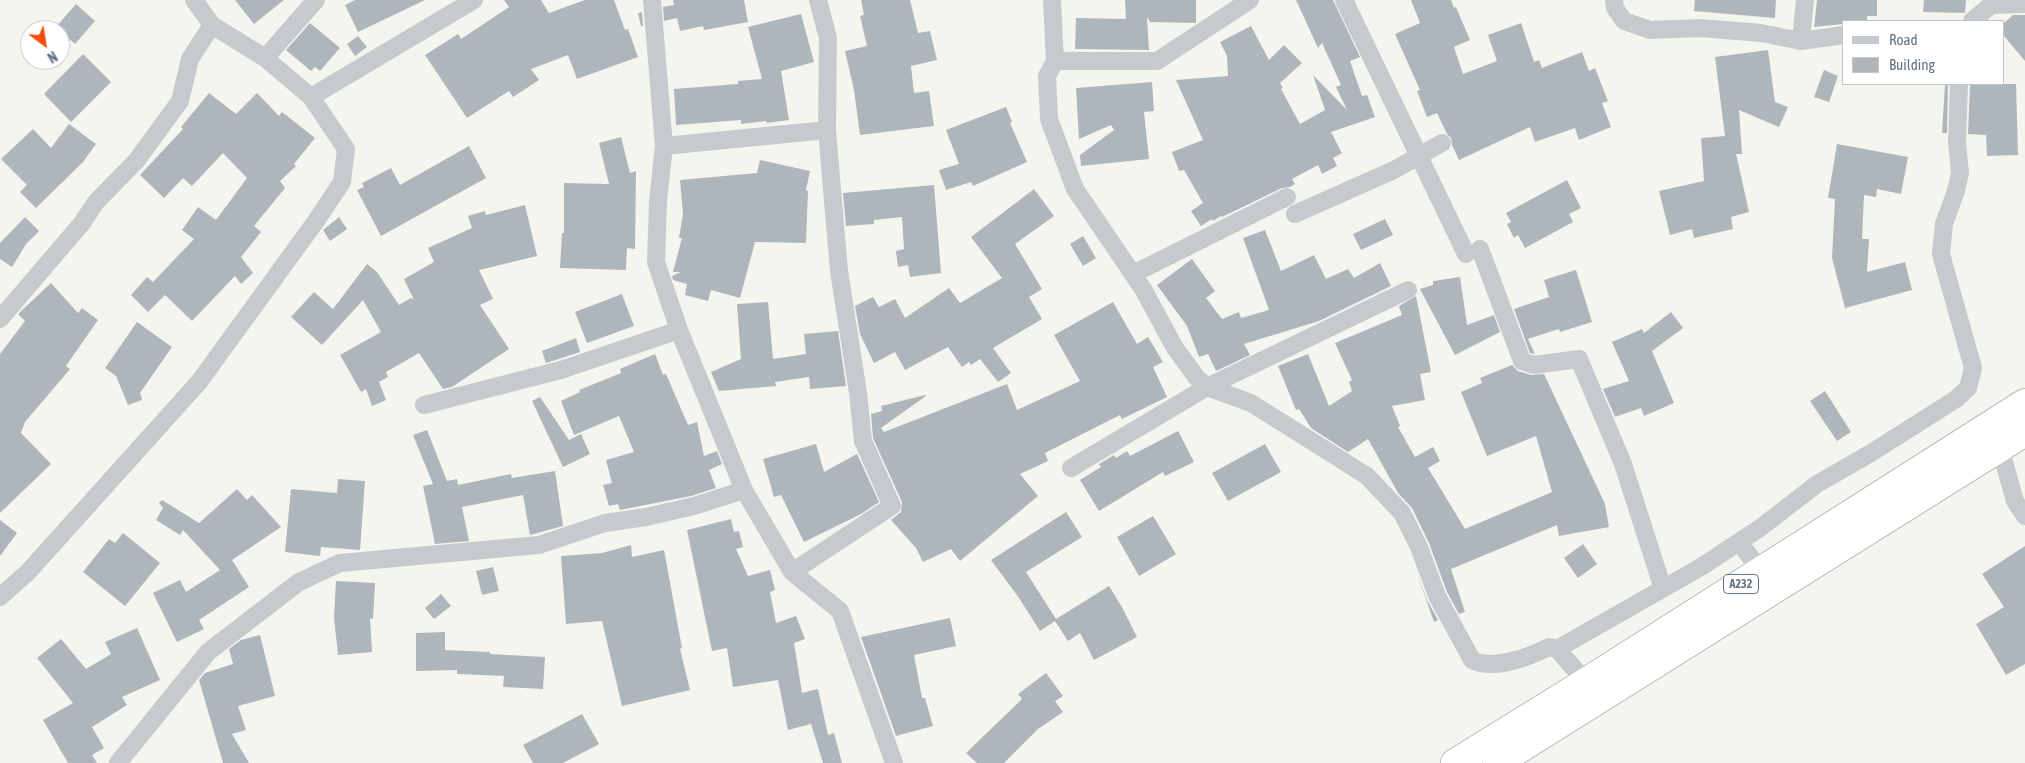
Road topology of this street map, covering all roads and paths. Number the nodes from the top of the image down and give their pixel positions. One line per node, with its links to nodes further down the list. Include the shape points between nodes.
1 (194, 0): 14 (street)
2 (316, 0): 17 (street)
3 (474, 0): 20 (street)
4 (652, 0): 23 (street)
5 (818, 0): 21 (street, via 828,38)
6 (1052, 0): 18 (street)
7 (1250, 0): 18 (street, via 1157,61)
8 (1344, 0): 24 (street)
9 (1614, 0): 16 (street, via 1615,8 1624,21 1650,30 1700,28 1761,33)
10 (1805, 0): 16 (street)
11 (1992, 2): 12 (street); 13 (street)
12 (2025, 4)
13 (1973, 20)
14 (212, 25): 17 (street); 29 (street, via 190,59 180,101 137,160 96,202)
15 (1842, 35): 16 (street)
16 (1801, 41)
17 (265, 58): 20 (street)
18 (1055, 61): 27 (street, via 1047,76 1049,119 1075,189)
19 (1959, 85): 39 (street, via 1957,142 1960,173 1944,224 1941,254 1973,368 1968,388 1956,399 1817,484)
20 (311, 97): 43 (street, via 346,150 342,182 198,382 28,572)
21 (827, 130): 23 (street); 41 (street, via 839,271 863,441 892,506)
22 (1442, 144): 24 (street)
23 (664, 146): 30 (street, via 656,262)
24 (1419, 157): 26 (street); 42 (street, via 1473,251 1522,361 1534,365 1579,359 1623,464)
25 (1287, 197): 27 (street)
26 (1295, 214)
27 (1133, 274): 31 (street, via 1175,348)
28 (1408, 290): 31 (street)
29 (0, 320)
30 (679, 330): 33 (street, via 561,370); 37 (street)
31 (1207, 387): 36 (street); 45 (street, via 1251,403 1367,476 1402,513 1437,596 1472,660 1481,665 1491,665 1532,656 1549,647)
32 (2025, 402): 40 (highway, A232)
33 (424, 405)
34 (2025, 432): 35 (highway, A232)
35 (2000, 448): 38 (street, via 2015,501); 44 (highway, A232)
36 (1071, 468)
37 (744, 490): 41 (street); 47 (street, via 694,506 604,523 539,545 340,563 299,582 208,652)
38 (2025, 516)
39 (1739, 542): 40 (street); 42 (street)
40 (1761, 571): 44 (highway, A232)
41 (792, 572): 48 (street, via 840,611)
42 (1663, 589): 45 (street)
43 (0, 597)
44 (1675, 638): 46 (highway, A232); 50 (highway, A232)
45 (1557, 649): 46 (street)
46 (1586, 682): 49 (highway, A232)
47 (118, 763)
48 (894, 763)
49 (1455, 763)
50 (1497, 763)

